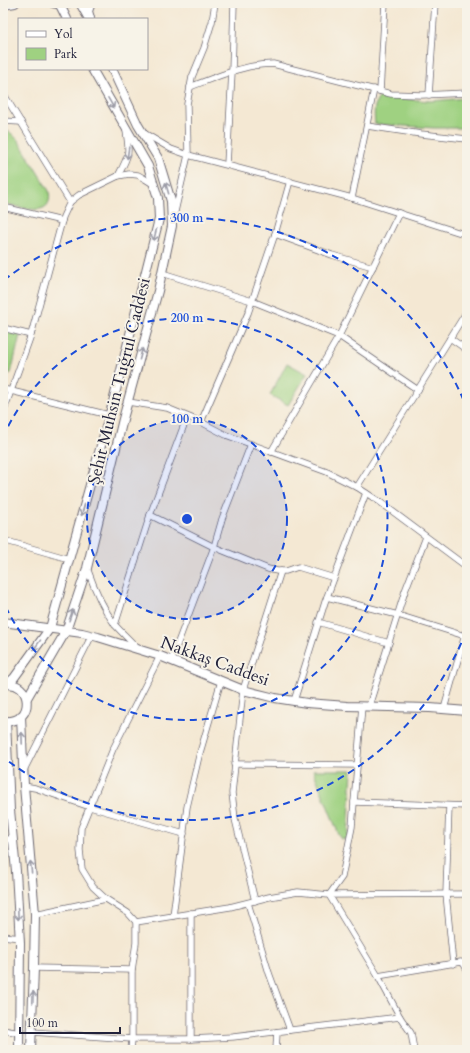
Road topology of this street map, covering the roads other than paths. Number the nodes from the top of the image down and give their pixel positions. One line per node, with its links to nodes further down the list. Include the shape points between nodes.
1 (15, 3): 9 (main road)
2 (80, 3): 11 (main road)
3 (91, 3): 12 (main road)
4 (214, 3): 16 (street, via 212,22)
5 (234, 3): 15 (street)
6 (385, 3): 17 (street)
7 (436, 3): 20 (street)
8 (60, 4): 10 (main road)
9 (3, 5)
10 (67, 18)
11 (88, 18)
12 (89, 18)
13 (93, 70): 24 (main road, Şehit Muhsin Tuğrul Caddesi, one-way to 24)
14 (112, 70): 25 (main road, Şehit Muhsin Tuğrul Caddesi)
15 (232, 72): 16 (street); 17 (street, via 261,64 273,64); 28 (street)
16 (190, 87): 27 (street, via 187,104)
17 (377, 90): 20 (street, via 391,94); 23 (street)
18 (3, 93): 22 (street)
19 (467, 93): 20 (street)
20 (429, 95)
21 (3, 121): 22 (street)
22 (21, 122): 33 (street)
23 (367, 126): 26 (street); 32 (street)
24 (126, 128): 29 (street, one-way to 29, via 128,155); 31 (main road, Şehit Muhsin Tuğrul Caddesi, via 148,166)
25 (141, 131): 27 (street, via 171,149); 37 (main road, Şehit Muhsin Tuğrul Caddesi, one-way to 25, via 170,201 158,158)
26 (467, 139)
27 (188, 155): 28 (street); 37 (street)
28 (226, 164): 30 (street)
29 (118, 176): 31 (street, via 129,174); 33 (street)
30 (290, 181): 32 (street); 39 (street)
31 (154, 184): 55 (main road, Şehit Muhsin Tuğrul Caddesi, one-way to 55, via 159,219)
32 (352, 198): 35 (street)
33 (70, 202): 36 (street)
34 (3, 207): 36 (street)
35 (399, 214): 40 (street); 41 (street)
36 (62, 221): 46 (street)
37 (172, 226): 42 (main road, Şehit Muhsin Tuğrul Caddesi)
38 (467, 228): 40 (street)
39 (274, 234): 41 (street); 43 (street)
40 (465, 235)
41 (373, 267): 47 (street)
42 (162, 273): 43 (street); 53 (main road, Şehit Muhsin Tuğrul Caddesi, one-way to 42)
43 (252, 301): 47 (street); 57 (street)
44 (467, 311): 48 (street)
45 (3, 328): 46 (street)
46 (31, 335): 52 (street)
47 (339, 336): 51 (street); 59 (street)
48 (450, 338): 49 (street); 51 (street)
49 (467, 350)
50 (3, 389): 52 (street)
51 (418, 390): 60 (street)
52 (10, 391): 54 (street); 55 (street)
53 (128, 402): 56 (street, via 167,408); 68 (main road, Şehit Muhsin Tuğrul Caddesi)
54 (3, 413)
55 (109, 415): 66 (main road, Şehit Muhsin Tuğrul Caddesi, one-way to 66)
56 (187, 417): 57 (street); 62 (street)
57 (201, 422): 58 (street)
58 (251, 444): 59 (street); 65 (street)
59 (272, 452): 60 (street, via 327,472)
60 (356, 487): 61 (street)
61 (366, 494): 63 (street); 70 (street)
62 (150, 515): 65 (street); 75 (street)
63 (426, 537): 67 (street); 72 (street)
64 (3, 540): 66 (street)
65 (214, 547): 69 (street, via 268,569); 84 (street)
66 (69, 559): 76 (main road, Şehit Muhsin Tuğrul Caddesi)
67 (467, 566)
68 (87, 568): 75 (street, via 95,591); 78 (main road, Şehit Muhsin Tuğrul Caddesi, one-way to 68)
69 (281, 571): 70 (street, via 298,567); 87 (street)
70 (334, 578): 71 (street)
71 (327, 597): 72 (street); 74 (street)
72 (398, 614): 80 (street); 81 (street)
73 (3, 622): 76 (main road, Nakkaş Caddesi)
74 (318, 622): 81 (street); 89 (street)
75 (116, 625): 82 (street)
76 (50, 628): 78 (main road, Nakkaş Caddesi); 86 (main road, Şehit Muhsin Tuğrul Caddesi, one-way to 86, via 14,678)
77 (467, 628): 80 (street)
78 (66, 631): 79 (main road, Nakkaş Caddesi); 88 (main road, Şehit Muhsin Tuğrul Caddesi)
79 (92, 635): 82 (main road, Nakkaş Caddesi); 97 (street)
80 (465, 636): 91 (street)
81 (389, 643): 90 (street)
82 (138, 650): 83 (main road, Nakkaş Caddesi)
83 (160, 656): 84 (main road, Nakkaş Caddesi); 102 (street, via 113,749)
84 (172, 661): 85 (main road, Nakkaş Caddesi)
85 (221, 681): 87 (main road, Nakkaş Caddesi); 103 (street, via 199,756 187,807)
86 (5, 685): 88 (main road, via 14,685 24,692)
87 (243, 690): 89 (main road, Nakkaş Caddesi); 95 (street)
88 (27, 698): 93 (main road, Şehit Muhsin Tuğrul Caddesi, via 25,711)
89 (294, 701): 90 (main road, Nakkaş Caddesi)
90 (366, 706): 91 (main road, Nakkaş Caddesi); 96 (street)
91 (444, 709): 92 (main road, Nakkaş Caddesi)
92 (467, 711)
93 (21, 716): 94 (main road, via 10,722); 97 (main road, one-way to 93)
94 (4, 721): 105 (main road)
95 (234, 764): 96 (street); 110 (street, via 232,793 235,819)
96 (357, 765): 99 (street)
97 (24, 770): 98 (main road)
98 (24, 786): 102 (street); 113 (main road, one-way to 98)
99 (354, 802): 100 (street); 106 (street, via 342,877)
100 (449, 806): 101 (street); 107 (street)
101 (467, 806)
102 (90, 807): 103 (street); 109 (street, via 81,828 82,869 93,887)
103 (184, 834): 114 (street)
104 (3, 837): 105 (street)
105 (13, 842): 117 (main road, one-way to 117)
106 (329, 894): 107 (street); 110 (street, via 298,892); 122 (street)
107 (446, 894): 108 (street); 118 (street)
108 (467, 894)
109 (106, 899): 113 (street); 115 (street, via 128,913)
110 (255, 901): 111 (street)
111 (248, 902): 112 (street); 125 (street, via 269,973)
112 (192, 913): 114 (street); 130 (street)
113 (35, 914): 119 (main road)
114 (173, 916): 115 (street)
115 (136, 922): 120 (street)
116 (3, 936): 117 (street)
117 (20, 938): 128 (main road)
118 (453, 964): 121 (street, via 461,962); 122 (street)
119 (34, 968): 120 (street); 126 (main road, one-way to 119)
120 (132, 970): 129 (street)
121 (467, 970)
122 (378, 976): 123 (street)
123 (400, 1018): 125 (street); 135 (street, via 411,1033)
124 (3, 1030): 128 (street)
125 (290, 1030): 127 (street)
126 (32, 1032): 129 (street); 132 (main road)
127 (277, 1032): 130 (street); 134 (street)
128 (20, 1033): 131 (main road)
129 (132, 1039): 130 (street); 133 (street)
130 (191, 1039)
131 (19, 1050)
132 (31, 1050)
133 (131, 1050)
134 (276, 1050)
135 (414, 1050)

